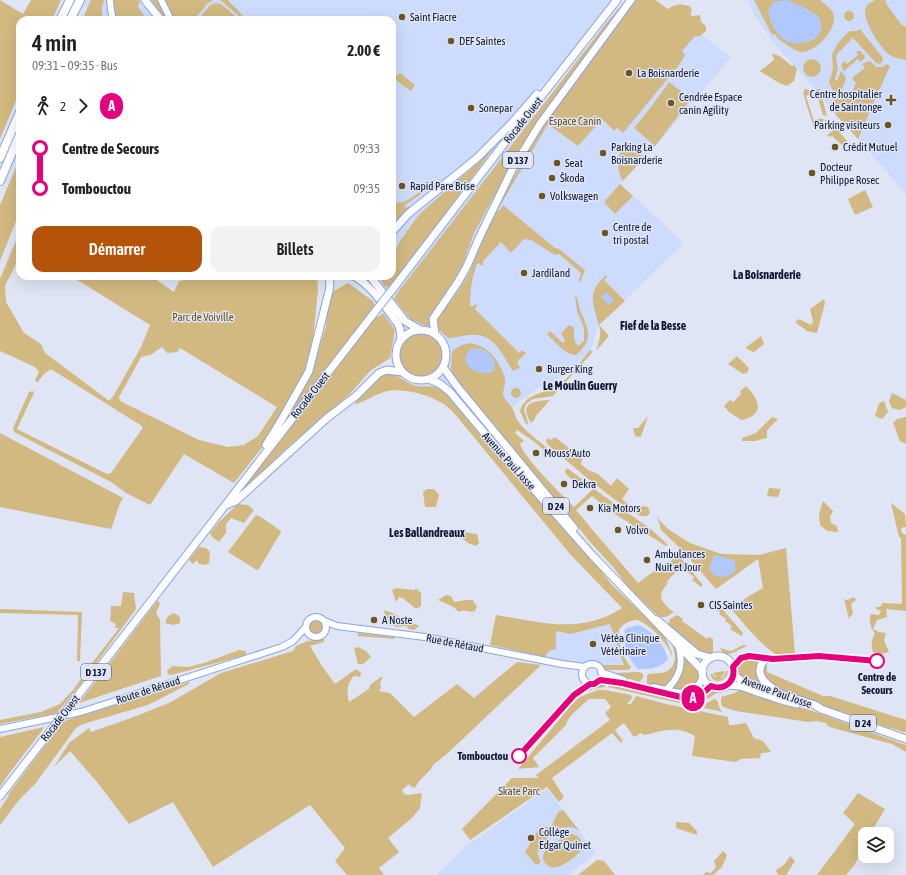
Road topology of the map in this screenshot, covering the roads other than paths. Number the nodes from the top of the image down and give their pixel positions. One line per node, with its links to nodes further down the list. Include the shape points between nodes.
1 (70, 0): 8 (highway)
2 (80, 0): 9 (highway)
3 (110, 0): 10 (main road)
4 (145, 0): 11 (main road)
5 (161, 0): 12 (main road)
6 (617, 0): 13 (main road, Rocade Ouest / D 137)
7 (631, 0): 23 (main road, D 137, via 540,124 513,168 467,266 433,318)
8 (62, 16)
9 (72, 16)
10 (112, 16)
11 (158, 16)
12 (169, 16)
13 (555, 78): 18 (main road, D 137, via 547,83 477,158 408,214); 28 (main road, Rocade Ouest / D 137, bridge)
14 (16, 121): 16 (highway)
15 (16, 143): 17 (highway)
16 (0, 158)
17 (0, 181)
18 (396, 228)
19 (329, 280): 28 (main road, via 309,371)
20 (360, 280): 24 (main road, via 372,290 398,324)
21 (373, 280): 22 (main road, via 405,321)
22 (420, 329): 23 (main road); 24 (main road, via 407,333)
23 (435, 334): 25 (main road, via 446,350)
24 (401, 339): 26 (main road, via 395,353)
25 (443, 367): 27 (main road); 30 (main road, Avenue Paul Josse / D 24)
26 (402, 372): 27 (main road, via 415,379); 29 (main road, via 387,370 379,373 236,501)
27 (429, 379): 30 (main road, Avenue Paul Josse / D 24, via 450,392 592,556)
28 (244, 481): 29 (main road, Rocade Ouest)
29 (224, 506): 55 (main road, Rocade Ouest / D 137, bridge)
30 (634, 600): 31 (main road, Avenue Paul Josse / D 24)
31 (645, 611): 38 (main road, Avenue Paul Josse / D 24); 39 (main road, Avenue Paul Josse / D 24, via 697,654)
32 (324, 621): 33 (main road, via 320,617 313,617); 34 (main road); 35 (main road)
33 (306, 627): 36 (main road); 37 (main road)
34 (347, 627): 35 (main road); 41 (main road, Rue de Rétaud, via 425,637)
35 (325, 631): 36 (main road, via 320,636)
36 (311, 636): 37 (main road)
37 (293, 641): 53 (main road, Route de Rétaud, via 282,647 81,712)
38 (678, 645): 45 (main road, Avenue Paul Josse / D 24); 50 (main road, via 681,655 680,669)
39 (711, 658): 45 (main road, via 706,662); 46 (main road, via 720,657 728,660 733,667)
40 (766, 658): 51 (main road, via 760,666 761,676)
41 (562, 664): 42 (main road, Rue de Rétaud); 44 (main road, Rue de Rétaud)
42 (585, 667): 43 (main road, via 591,664 600,668); 44 (main road)
43 (602, 672): 47 (main road); 50 (main road, via 626,681)
44 (582, 673): 47 (main road, via 588,684)
45 (703, 674): 49 (main road, via 705,681); 50 (main road, via 698,687 692,692 683,694)
46 (734, 675): 48 (main road); 51 (main road, Avenue Paul Josse / D 24, via 742,681)
47 (600, 680): 49 (main road, via 689,699 702,694)
48 (727, 685): 49 (main road, via 719,688); 52 (main road, Avenue Paul Josse / D 24, via 740,686 778,699)
49 (711, 686)
50 (666, 690)
51 (780, 694): 52 (main road, Avenue Paul Josse / D 24)
52 (821, 709): 54 (main road, Avenue Paul Josse / D 24)
53 (0, 728)
54 (906, 739)
55 (1, 795)

